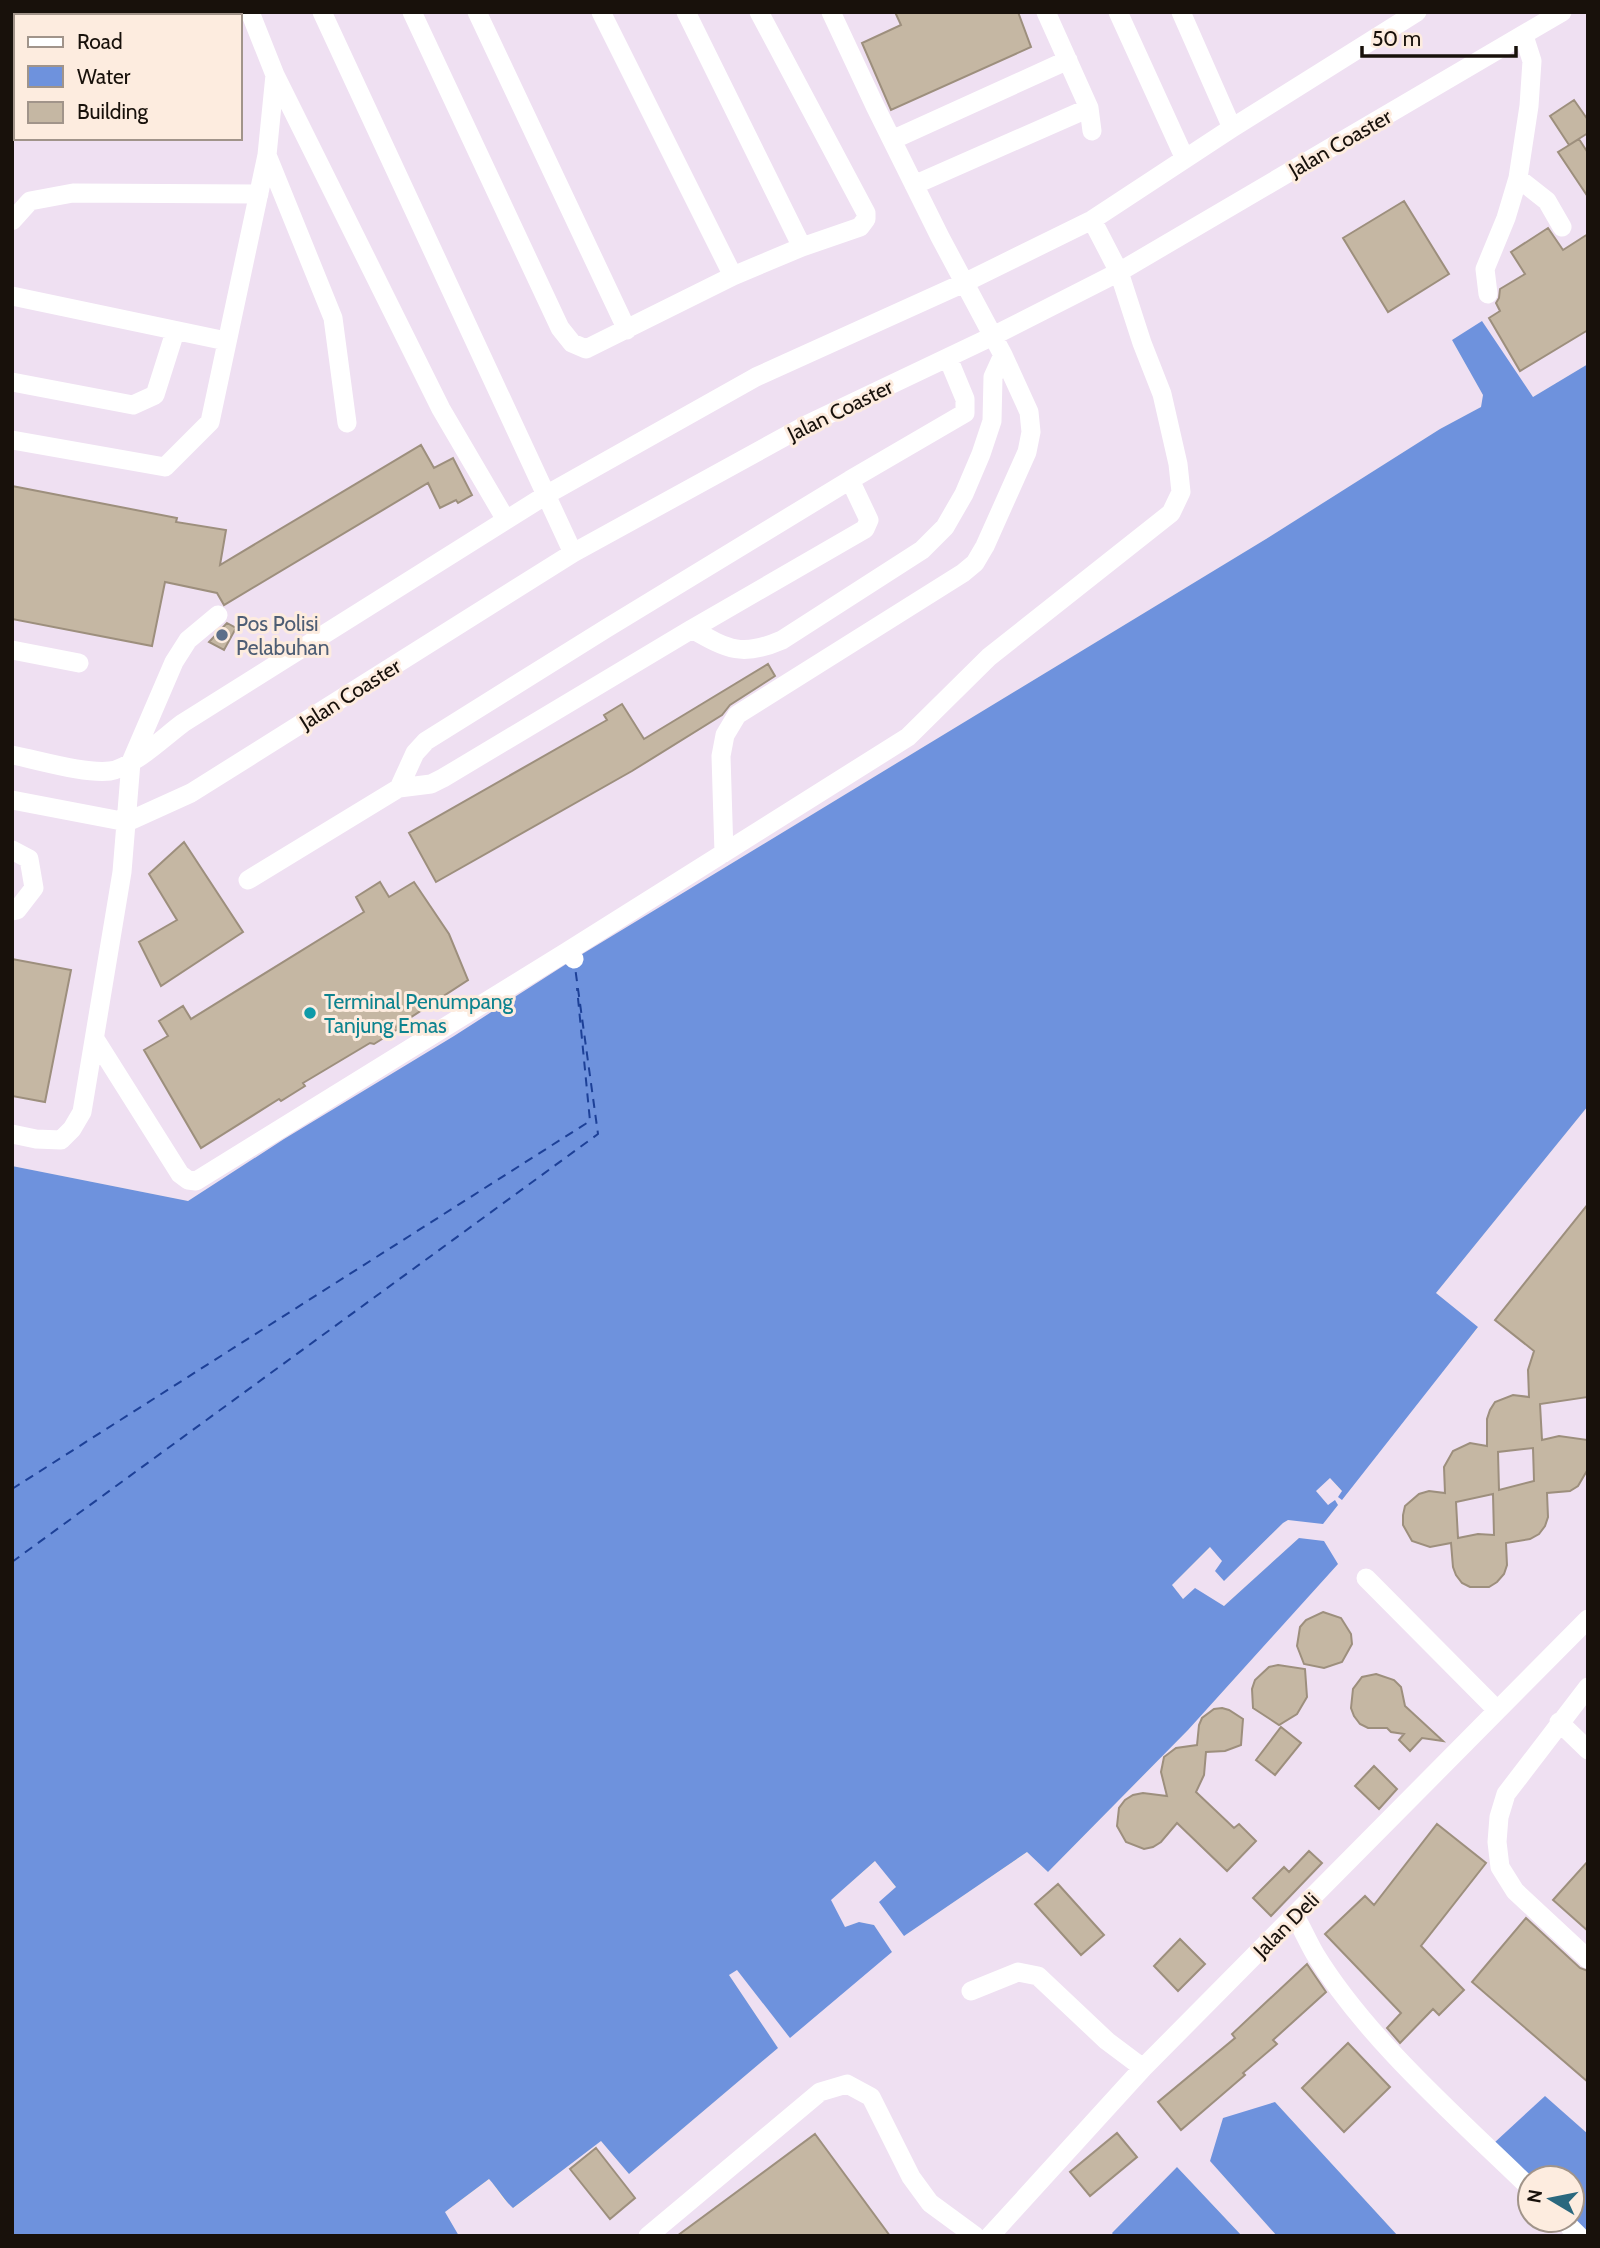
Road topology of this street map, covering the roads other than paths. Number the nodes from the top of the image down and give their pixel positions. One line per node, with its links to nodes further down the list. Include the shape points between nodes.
1 (250, 12): 17 (lane)
2 (322, 12): 46 (lane)
3 (412, 12): 36 (lane, via 560,328 572,343 586,349)
4 (477, 12): 36 (lane)
5 (601, 12): 32 (lane)
6 (686, 12): 30 (lane)
7 (759, 12): 30 (lane, via 866,213 860,227)
8 (831, 12): 21 (lane)
9 (1046, 12): 16 (lane)
10 (1118, 12): 23 (lane)
11 (1203, 12): 14 (lane)
12 (1417, 12): 19 (lane)
13 (1562, 12): 15 (lane, Jalan Coaster)
14 (1183, 16): 19 (lane)
15 (1524, 36): 24 (lane, via 1532,61); 31 (lane, Jalan Coaster)
16 (1068, 60): 18 (lane); 21 (lane)
17 (275, 75): 22 (lane); 47 (lane, via 441,409)
18 (1089, 108): 20 (lane); 25 (lane)
19 (1232, 128): 23 (lane)
20 (1092, 131)
21 (892, 140): 25 (lane)
22 (267, 155): 26 (lane); 43 (lane, via 333,318)
23 (1185, 159): 27 (lane)
24 (1518, 178): 29 (lane, via 1547,201); 34 (lane, via 1485,269)
25 (914, 185): 33 (lane)
26 (259, 194): 28 (lane, via 73,193 30,201); 39 (lane)
27 (1092, 220): 31 (lane); 33 (lane)
28 (12, 221)
29 (1562, 227)
30 (802, 247): 32 (lane)
31 (1119, 272): 38 (lane, Jalan Coaster); 59 (lane, via 1162,394 1178,464 1181,492 1171,513 989,657 908,737)
32 (733, 276): 36 (lane)
33 (966, 282): 38 (lane); 46 (lane, via 756,377)
34 (1488, 294)
35 (12, 296): 37 (lane)
36 (627, 330)
37 (175, 332): 39 (lane); 42 (lane, via 155,395 133,405)
38 (993, 336): 40 (lane); 41 (lane, Jalan Coaster)
39 (226, 341): 44 (lane, via 210,422 165,467)
40 (1003, 355): 50 (lane, via 993,377 992,421 981,454 945,527 922,550 761,649 726,647); 59 (lane, via 1029,412 1031,432 1027,452 985,546 963,573 737,715 724,735 721,756)
41 (948, 358): 45 (lane, via 965,399 965,413); 48 (lane, Jalan Coaster, via 806,425)
42 (12, 382)
43 (347, 423)
44 (12, 440)
45 (850, 480): 50 (lane, via 869,520 866,529); 55 (lane, via 426,741 415,752)
46 (546, 495): 47 (lane); 48 (lane)
47 (506, 520): 54 (lane, via 183,723)
48 (573, 553): 57 (lane, Jalan Coaster, via 191,793)
49 (218, 615): 54 (lane, via 188,640 174,662)
50 (692, 629): 55 (lane, via 443,778)
51 (12, 650): 52 (lane)
52 (79, 663)
53 (12, 755): 54 (lane, via 90,770 111,771)
54 (131, 762): 57 (lane)
55 (399, 788): 60 (lane)
56 (12, 800): 57 (lane)
57 (127, 822): 62 (lane)
58 (12, 850): 61 (lane, via 29,859 34,888)
59 (724, 853): 62 (lane, via 571,956 196,1181 180,1174)
60 (248, 880)
61 (12, 911)
62 (94, 1038): 63 (lane, via 82,1112 72,1129 61,1140)
63 (12, 1135)
64 (1366, 1578): 67 (lane)
65 (1588, 1619): 67 (lane, Jalan Deli)
66 (1588, 1687): 68 (lane)
67 (1497, 1710): 70 (lane, Jalan Deli)
68 (1559, 1722): 69 (lane); 71 (lane, via 1506,1794 1499,1817 1500,1867 1515,1891)
69 (1588, 1750)
70 (1296, 1916): 73 (lane, Jalan Deli); 74 (lane, via 1322,1964 1373,2030)
71 (1588, 1959)
72 (971, 1991): 73 (lane, via 1018,1972 1038,1976)
73 (1143, 2068): 77 (lane, Jalan Deli)
74 (1516, 2174)
75 (648, 2236): 76 (lane, via 820,2092 847,2084 871,2097 911,2177 930,2203)
76 (975, 2236)
77 (990, 2236)

